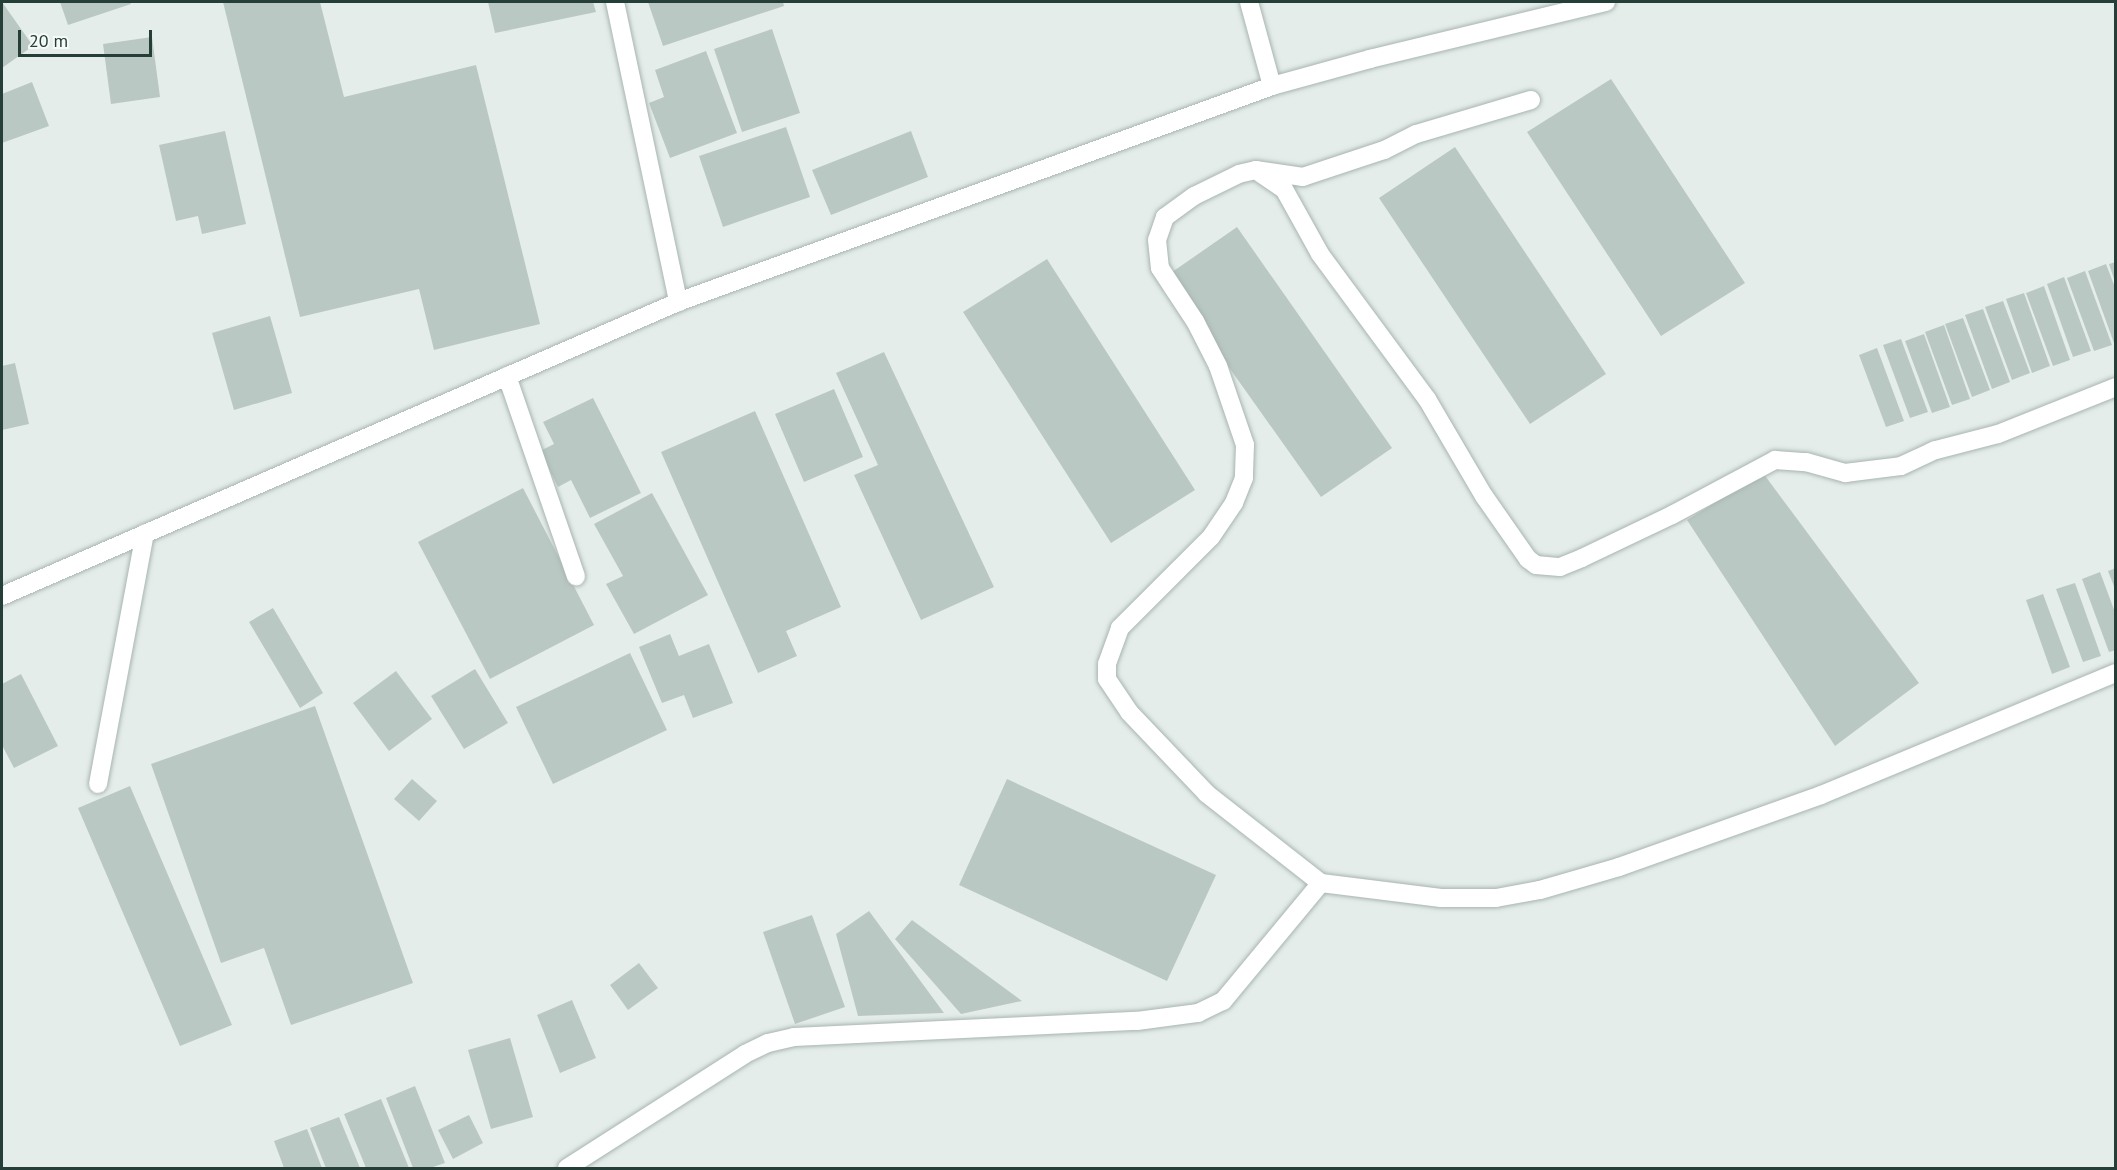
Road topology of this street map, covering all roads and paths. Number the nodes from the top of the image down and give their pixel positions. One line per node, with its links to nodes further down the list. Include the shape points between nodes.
1 (615, 2): 7 (street)
2 (1249, 2): 4 (street)
3 (1606, 2): 4 (street, via 1370,58)
4 (1272, 86): 7 (street)
5 (1531, 100): 6 (street, via 1416,134 1384,150 1303,177)
6 (1256, 170): 9 (street, via 1284,189 1320,254 1427,399 1484,496 1536,566 1560,567 1582,558 1775,460 1806,462 1845,473 1901,466 1936,450 1998,434); 15 (street, via 1194,196 1165,217 1158,240 1164,278 1194,321 1218,366 1236,414 1245,445 1244,478 1234,503 1211,537 1120,628 1107,664 1107,679 1130,712 1207,794)
7 (678, 302): 8 (street)
8 (507, 376): 10 (street); 11 (street)
9 (2115, 387)
10 (146, 533): 12 (street); 14 (street)
11 (576, 576)
12 (2, 596)
13 (2115, 673): 15 (street, via 1821,795 1619,867 1540,890 1496,898 1441,898)
14 (98, 784)
15 (1321, 883): 16 (street, via 1223,1001 1198,1013 1137,1022 804,1036 768,1043)
16 (567, 1168)

